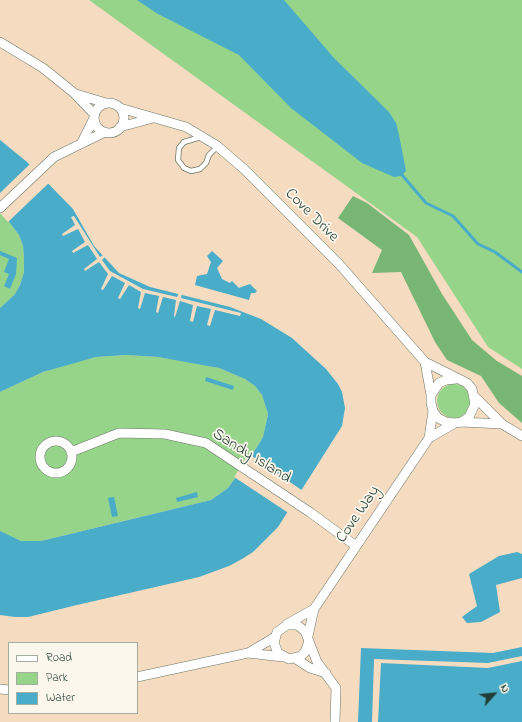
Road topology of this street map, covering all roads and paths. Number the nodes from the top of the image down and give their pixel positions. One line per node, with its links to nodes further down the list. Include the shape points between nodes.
1 (0, 42): 2 (street, via 43,68)
2 (74, 93): 3 (street); 5 (street)
3 (106, 103): 4 (street); 5 (street, via 97,109)
4 (120, 108): 6 (street, Cove Drive); 7 (street, via 123,117)
5 (94, 116): 8 (street, via 97,127); 10 (street)
6 (154, 118): 7 (street); 9 (street, Cove Drive, via 186,127)
7 (120, 127): 8 (street)
8 (105, 132): 10 (street)
9 (202, 136): 11 (street, Cove Drive); 11 (lane, via 180,146 178,155 184,168 191,171 200,169)
10 (82, 142): 12 (street, via 54,157)
11 (218, 146): 13 (street, Cove Drive, via 339,264)
12 (0, 208)
13 (425, 362): 14 (street, Cove Drive); 15 (street)
14 (460, 380): 15 (street, via 446,380 434,389); 16 (street, Cove Drive, via 472,389)
15 (431, 395): 17 (street)
16 (475, 396): 18 (street, via 473,411); 19 (street, Cove Drive)
17 (433, 411): 18 (street, Cove Drive, via 438,418 446,422); 21 (street, Cove Way)
18 (459, 422): 19 (street, Cove Drive); 21 (street, Cove Way)
19 (502, 424): 20 (street, Cove Drive)
20 (522, 436)
21 (429, 438): 23 (street, Cove Way)
22 (71, 452): 23 (street, Sandy Island, via 119,433 165,434 206,443)
23 (356, 546): 24 (street, Cove Way)
24 (314, 609): 25 (street, Cove Way); 27 (street, Cove Way)
25 (286, 625): 26 (street, Cove Way); 27 (street, via 301,627)
26 (275, 637): 28 (street, Cove Way); 29 (street, via 275,648)
27 (308, 638): 30 (street, Cove Way, via 305,652); 31 (street, via 317,662)
28 (248, 653): 29 (street, Cove Way); 32 (street, Cove Way)
29 (283, 657): 30 (street, Cove Way)
30 (296, 659): 31 (street, Cove Way, via 310,668)
31 (326, 673): 33 (street, via 336,688)
32 (138, 677)
33 (335, 722)

